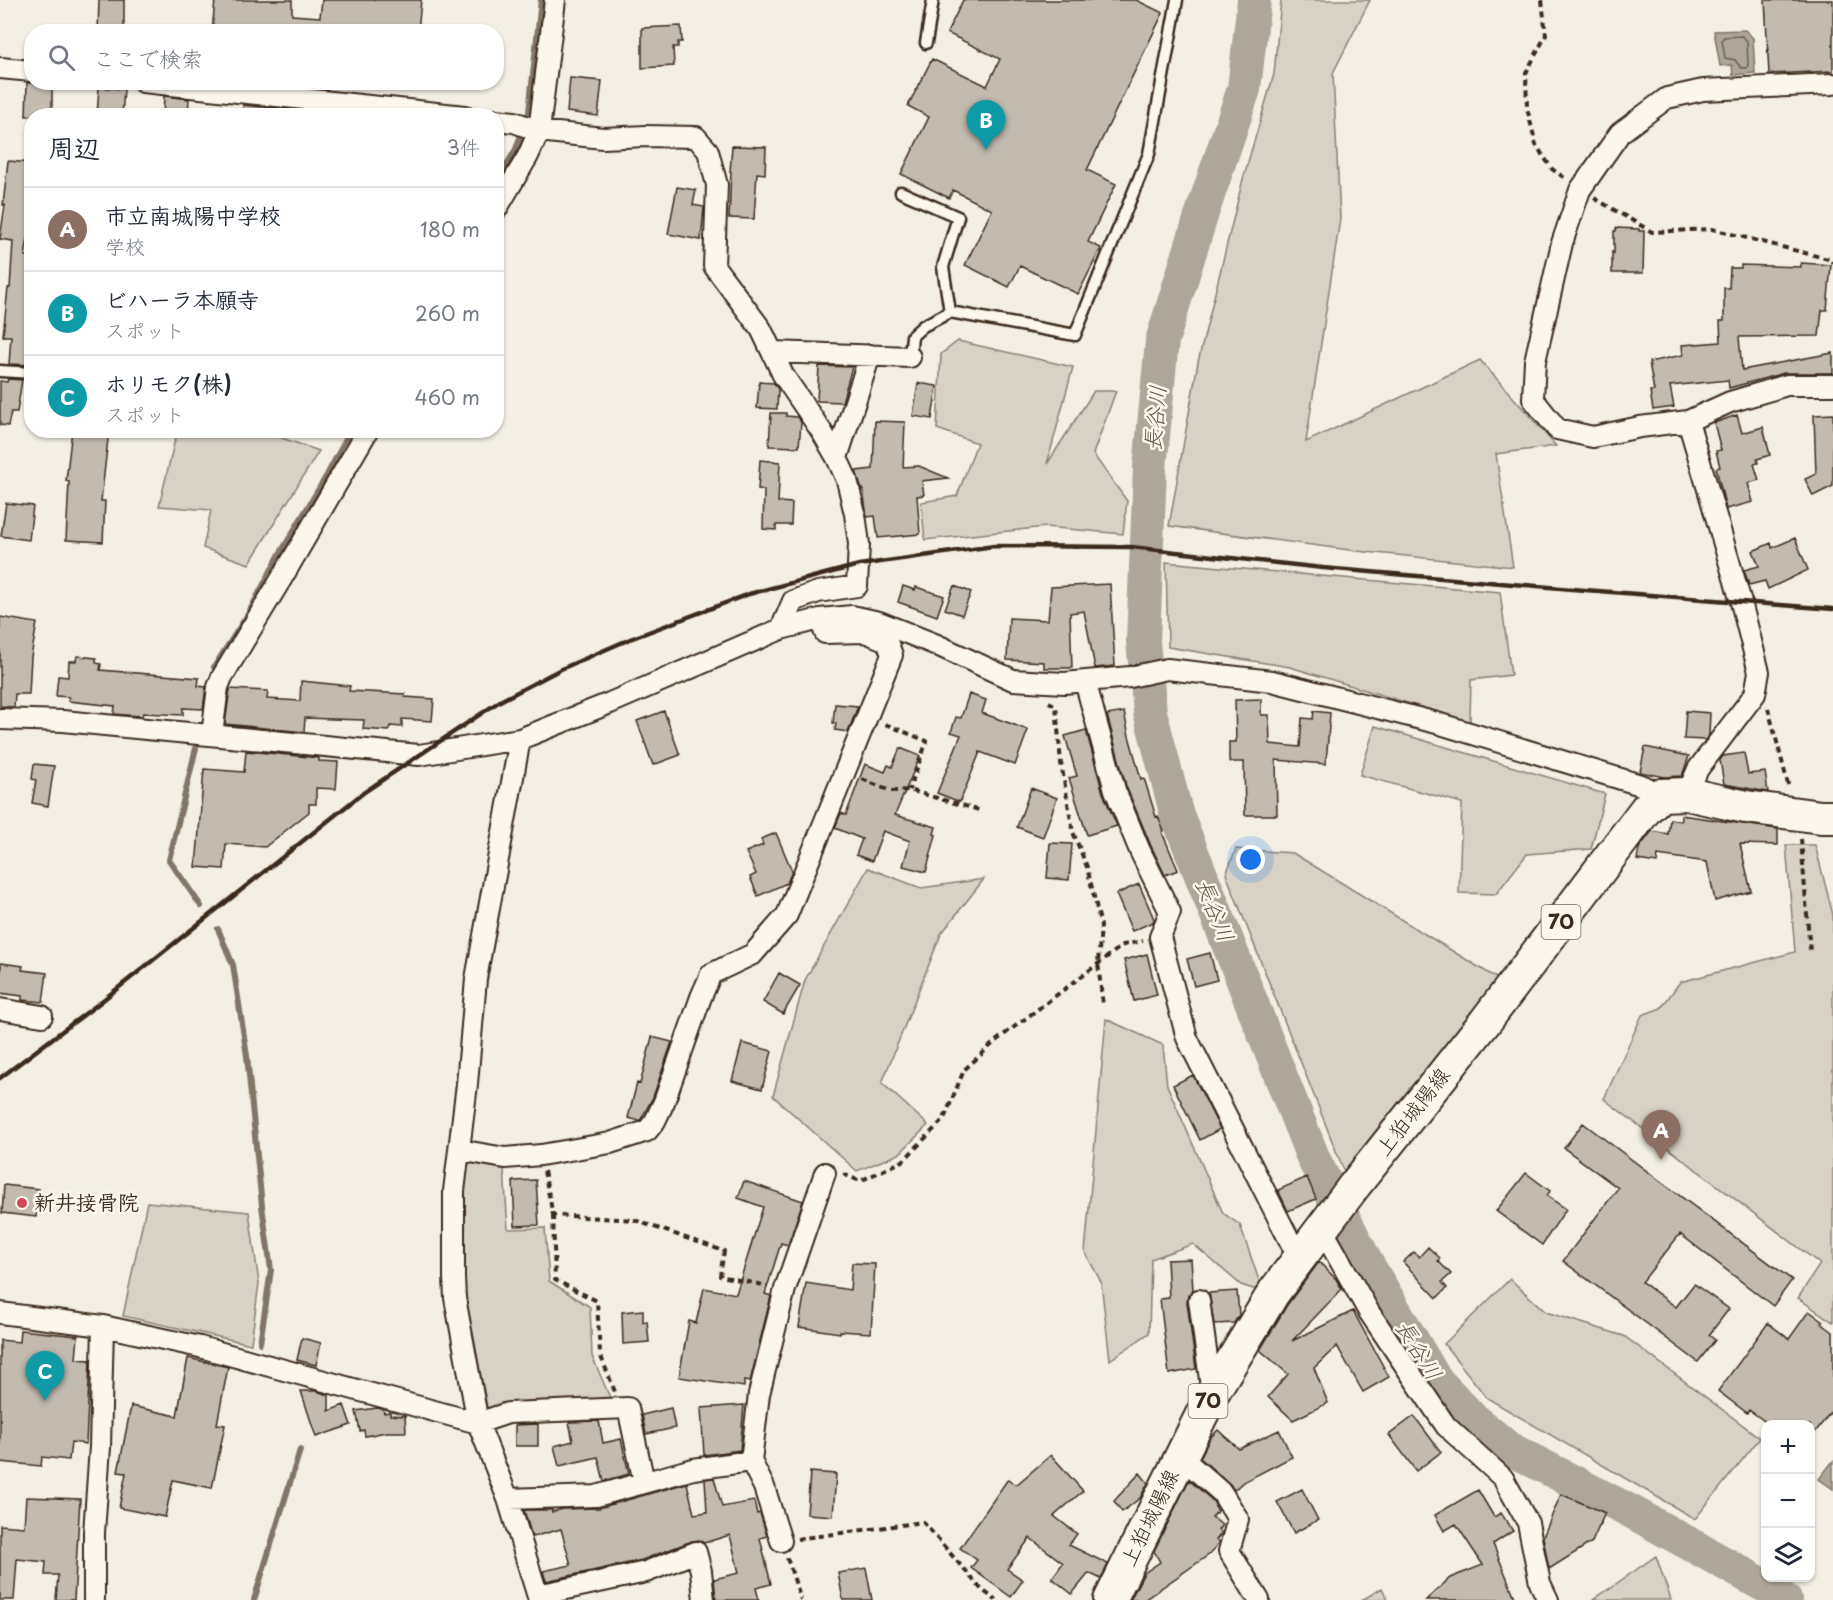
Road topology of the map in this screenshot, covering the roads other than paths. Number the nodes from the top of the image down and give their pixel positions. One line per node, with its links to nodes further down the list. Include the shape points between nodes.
1 (555, 0): 11 (street)
2 (933, 0): 4 (lane)
3 (1177, 0): 14 (lane, via 1149,154 1075,335)
4 (926, 43)
5 (0, 68): 6 (street)
6 (24, 70)
7 (1833, 84): 21 (street, via 1703,90 1666,98 1620,133 1580,190 1562,243 1535,361 1533,399 1557,429 1593,437)
8 (219, 90): 9 (street)
9 (389, 108)
10 (505, 121): 11 (street)
11 (539, 131): 13 (street); 15 (street, via 603,138 696,137 708,152 717,184 714,266 761,328)
12 (901, 192): 14 (lane, via 958,217 943,267)
13 (504, 196)
14 (950, 312): 17 (lane, via 912,336)
15 (772, 352): 16 (street); 23 (street)
16 (870, 355): 17 (street); 23 (street)
17 (910, 357)
18 (0, 371): 19 (lane)
19 (24, 372)
20 (1833, 386): 21 (street, via 1787,385 1730,402)
21 (1688, 421): 30 (street, via 1759,672 1755,694)
22 (363, 438): 28 (street, via 222,677)
23 (837, 458): 25 (street, via 855,514 859,544 857,586 818,592 793,601)
24 (820, 620): 25 (street); 26 (street, via 852,616 879,622 1013,680); 34 (street, via 825,633 865,632 887,641 892,655 786,915 753,954 711,974 664,1102 651,1126 647,1131 609,1143 541,1155 505,1158)
25 (781, 629): 29 (street)
26 (1085, 681): 30 (street, via 1167,669 1272,681 1437,723); 37 (street, via 1116,790 1170,912 1160,937 1187,1038)
27 (0, 719): 28 (street)
28 (212, 735): 29 (street, via 419,755)
29 (520, 739): 34 (street, via 476,978)
30 (1674, 795): 31 (main road); 36 (main road, 上狛城陽線 / 70, via 1646,809)
31 (1821, 821)
32 (0, 1010): 33 (street)
33 (42, 1016)
34 (459, 1150): 42 (street, via 454,1191 455,1298)
35 (830, 1172): 44 (street, via 785,1289 759,1394)
36 (1326, 1223): 37 (main road, 上狛城陽線 / 70); 53 (street, via 1369,1312 1446,1426 1503,1478 1528,1523 1540,1583)
37 (1299, 1259): 41 (main road, 上狛城陽線 / 70, via 1274,1292)
38 (1199, 1300): 41 (street)
39 (0, 1313): 40 (street)
40 (103, 1326): 42 (street, via 200,1347); 49 (street)
41 (1212, 1394): 43 (main road, 上狛城陽線 / 70)
42 (478, 1423): 45 (street, via 508,1413 628,1407); 46 (street)
43 (1180, 1456): 51 (main road, 上狛城陽線 / 70); 52 (street, via 1222,1493 1238,1519 1229,1551)
44 (751, 1461): 45 (street, via 693,1469); 47 (street, via 764,1486)
45 (644, 1482): 46 (street, via 596,1496)
46 (508, 1499): 48 (street)
47 (781, 1541)
48 (538, 1598): 50 (street, via 646,1572 696,1552)
49 (94, 1600)
50 (704, 1600)
51 (1110, 1600)
52 (1259, 1600)
53 (1548, 1600)

